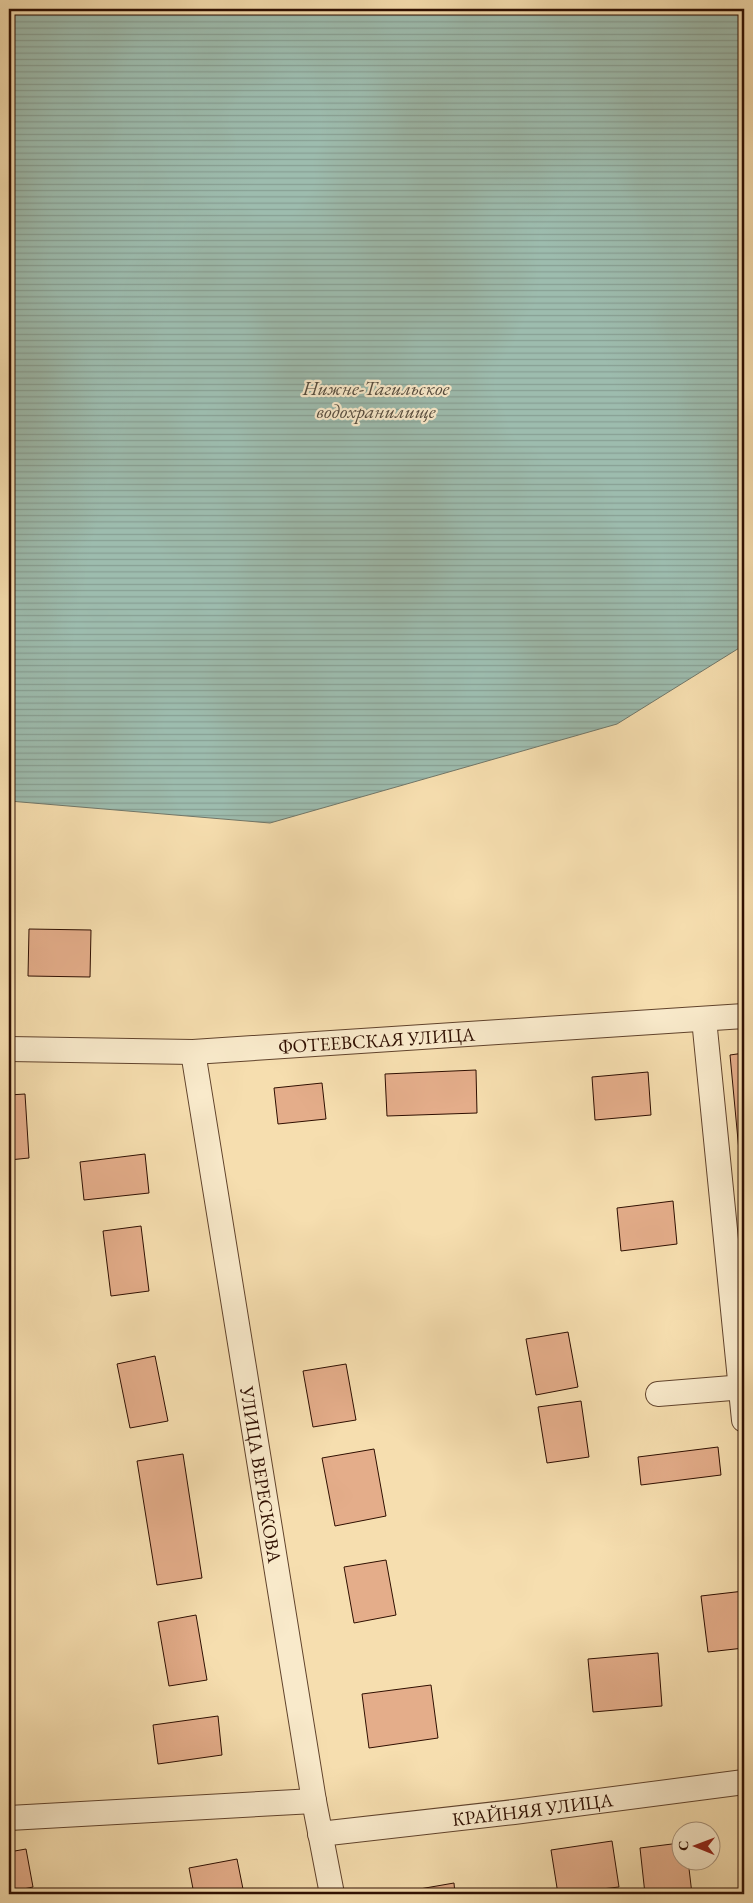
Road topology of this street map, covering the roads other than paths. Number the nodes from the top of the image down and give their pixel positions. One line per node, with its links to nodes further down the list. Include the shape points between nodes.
1 (744, 1016): 2 (street, ФОТЕЕВСКАЯ УЛИЦА)
2 (704, 1019): 4 (street, ФОТЕЕВСКАЯ УЛИЦА); 5 (street)
3 (9, 1049): 4 (street, ФОТЕЕВСКАЯ УЛИЦА)
4 (193, 1052): 9 (street, УЛИЦА ВЕРЕСКОВА)
5 (742, 1387): 6 (street); 7 (street)
6 (658, 1394)
7 (744, 1420)
8 (744, 1782): 11 (street, КРАЙНЯЯ УЛИЦА)
9 (314, 1801): 10 (street); 11 (street, УЛИЦА ВЕРЕСКОВА)
10 (9, 1818)
11 (320, 1834): 12 (street, УЛИЦА ВЕРЕСКОВА)
12 (332, 1894)

